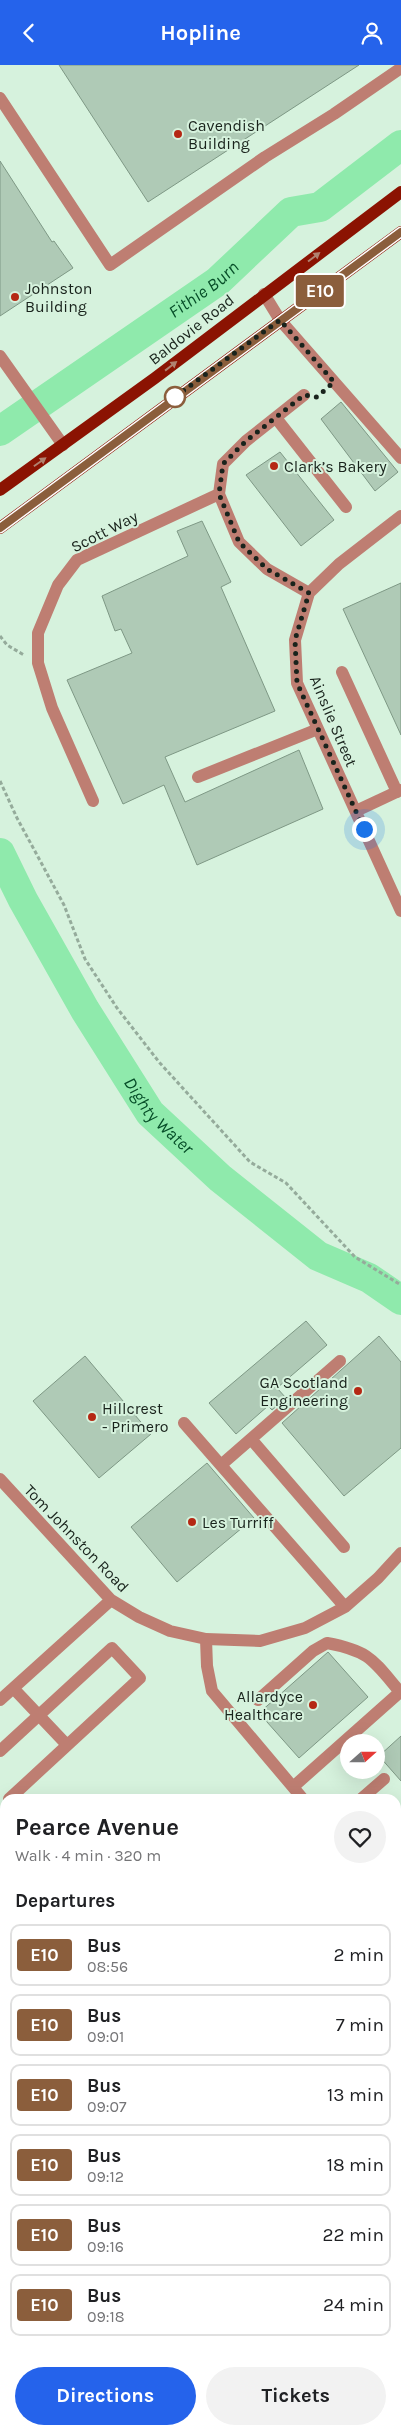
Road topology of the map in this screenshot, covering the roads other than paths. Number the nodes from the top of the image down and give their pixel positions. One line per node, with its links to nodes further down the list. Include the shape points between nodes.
1 (401, 68): 2 (street, via 265,157 110,265)
2 (0, 98)
3 (401, 192): 5 (main road, Baldovie Road, one-way to 3)
4 (401, 232): 6 (main road)
5 (264, 294): 6 (street); 10 (main road, Baldovie Road, one-way to 5)
6 (280, 320): 11 (street); 16 (main road)
7 (0, 356): 10 (street)
8 (304, 395): 9 (street)
9 (276, 418): 13 (street, via 223,464); 14 (street)
10 (63, 445): 12 (main road, Baldovie Road, one-way to 10)
11 (401, 458)
12 (0, 490)
13 (219, 494): 17 (street, via 239,542 267,569); 22 (street, Scott Way, via 77,560 58,585 38,633 38,663 52,708)
14 (346, 507)
15 (401, 516): 17 (street, Ainslie Street, via 338,564)
16 (0, 528)
17 (309, 593): 19 (street, Ainslie Street, via 295,640 297,683)
18 (342, 672): 21 (street)
19 (318, 729): 20 (street); 23 (street, Ainslie Street)
20 (198, 777)
21 (399, 791): 23 (street)
22 (93, 801)
23 (356, 811): 24 (street, Ainslie Street)
24 (401, 911)
25 (340, 1361): 27 (street)
26 (184, 1423): 28 (street)
27 (251, 1439): 28 (street); 30 (street)
28 (220, 1465): 33 (street)
29 (0, 1479): 32 (street, Tom Johnston Road)
30 (344, 1547)
31 (401, 1553): 33 (street, Tom Johnston Road)
32 (111, 1600): 34 (street, Tom Johnston Road, via 170,1631); 35 (street)
33 (345, 1607): 34 (street, Tom Johnston Road, via 305,1628 260,1641)
34 (206, 1639): 43 (street, via 212,1691)
35 (14, 1689): 37 (street); 39 (street)
36 (401, 1691): 38 (street, via 371,1657 348,1647 326,1643); 43 (street)
37 (0, 1700)
38 (258, 1700)
39 (39, 1715): 40 (street); 40 (street, via 112,1648 140,1678); 41 (street)
40 (67, 1745): 44 (street)
41 (0, 1751)
42 (384, 1779): 46 (street)
43 (293, 1787): 45 (street)
44 (14, 1794)
45 (299, 1794)
46 (367, 1794)

